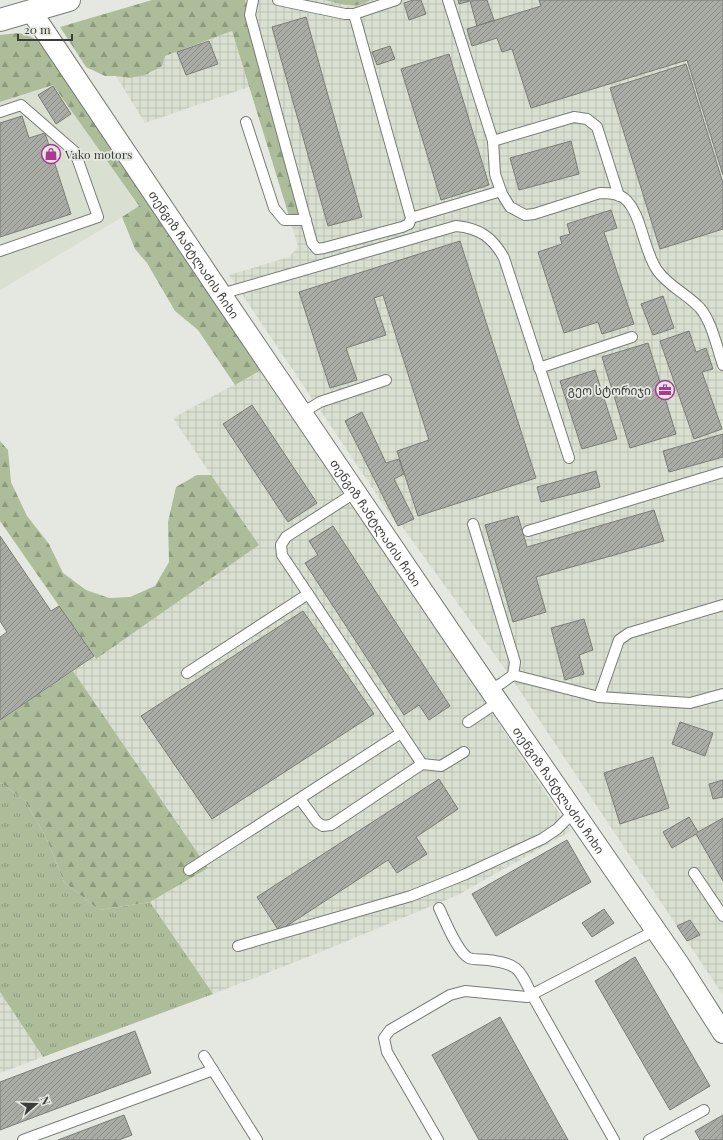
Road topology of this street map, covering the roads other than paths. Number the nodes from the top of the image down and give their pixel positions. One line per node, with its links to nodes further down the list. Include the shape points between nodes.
1 (69, 0): 6 (street)
2 (253, 0): 15 (lane, via 250,14)
3 (278, 0): 7 (lane)
4 (396, 0): 7 (lane)
5 (448, 0): 11 (lane)
6 (41, 6): 8 (street); 17 (street, თენგიზ ჩანტლაძის ჩიხი)
7 (354, 14): 14 (lane)
8 (0, 20)
9 (0, 112): 16 (lane, via 21,105 75,152 98,217)
10 (246, 122): 15 (lane, via 274,208 284,220)
11 (493, 142): 12 (lane, via 495,174); 13 (lane, via 574,117 587,119 597,127)
12 (501, 191): 13 (lane, via 510,207 525,215 600,193 611,192); 14 (lane)
13 (619, 196): 19 (lane, via 633,210 656,269 663,278 701,309 708,320)
14 (411, 218): 15 (lane, via 409,224 402,227 324,248 317,248 312,243)
15 (306, 220)
16 (0, 251)
17 (221, 294): 20 (lane, via 456,226 467,227 488,237 497,245 504,258); 22 (street, თენგიზ ჩანტლაძის ჩიხი)
18 (632, 337): 20 (lane)
19 (723, 365)
20 (540, 368): 23 (lane)
21 (386, 380): 22 (lane, via 320,402)
22 (302, 413): 25 (street, თენგიზ ჩანტლაძის ჩიხი)
23 (569, 458)
24 (723, 472): 27 (lane)
25 (356, 492): 28 (lane, via 286,537 281,545 282,555); 33 (street, თენგიზ ჩანტლაძის ჩიხი)
26 (473, 524): 31 (lane, via 515,662)
27 (528, 531)
28 (308, 594): 30 (lane); 36 (lane)
29 (723, 605): 34 (lane, via 629,633 619,640)
30 (187, 673)
31 (513, 675): 33 (lane, via 502,684); 34 (lane)
32 (723, 694): 34 (lane, via 690,703)
33 (494, 696): 35 (lane); 40 (street, თენგიზ ჩანტლაძის ჩიხი)
34 (599, 697)
35 (468, 722)
36 (401, 733): 38 (lane); 39 (lane)
37 (464, 752): 38 (lane, via 441,766)
38 (422, 764): 39 (lane, via 331,825 323,826 317,822)
39 (300, 799): 41 (lane)
40 (574, 812): 45 (street, თენგიზ ჩანტლაძის ჩიხი); 46 (lane, via 542,839 412,896)
41 (189, 870)
42 (694, 873): 44 (lane)
43 (439, 908): 47 (lane, via 460,950 469,958 505,962 515,967 522,974)
44 (723, 916)
45 (656, 930): 47 (lane); 48 (street, თენგიზ ჩანტლაძის ჩიხი)
46 (238, 946)
47 (532, 995): 54 (lane, via 527,997 464,991 450,995 390,1030 384,1038 387,1052); 55 (lane)
48 (723, 1033)
49 (204, 1056): 50 (lane)
50 (213, 1070): 52 (lane); 53 (lane)
51 (704, 1110): 56 (lane)
52 (23, 1140)
53 (257, 1140)
54 (438, 1140)
55 (614, 1140)
56 (649, 1140)

